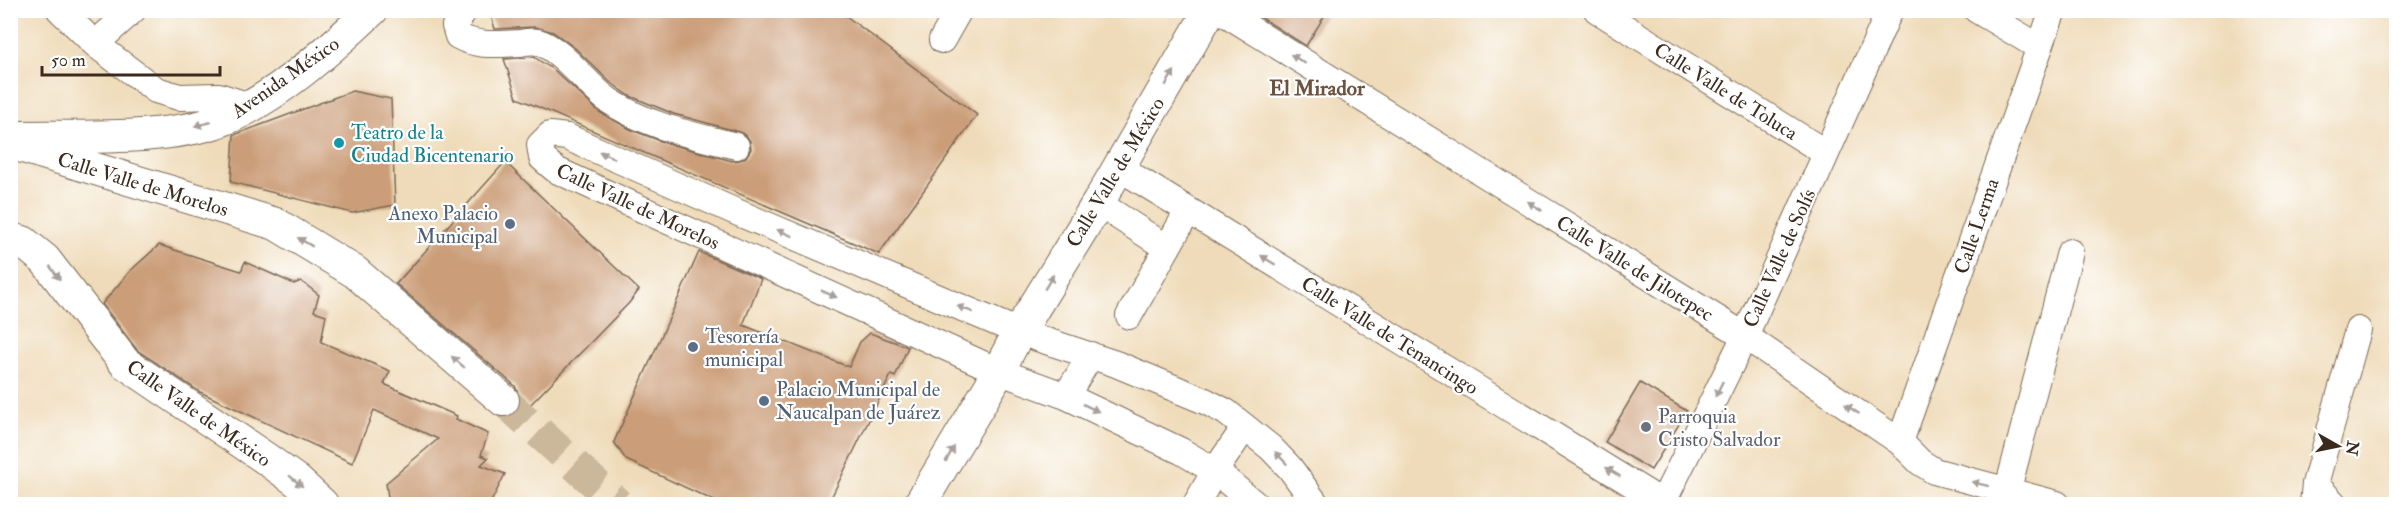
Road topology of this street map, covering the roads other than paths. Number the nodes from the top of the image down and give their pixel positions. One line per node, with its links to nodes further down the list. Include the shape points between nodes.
1 (60, 10): 13 (street)
2 (133, 10): 13 (street)
3 (372, 10): 15 (main road, Avenida México, via 296,75)
4 (464, 10): 18 (street, via 456,26 458,36 469,43 537,42 634,116)
5 (959, 10): 12 (street)
6 (1210, 10): 20 (main road, Calle Valle de México, one-way to 6)
7 (1220, 10): 29 (street, Calle Valle de Jilotepec, one-way to 7)
8 (1597, 10): 19 (street, Calle Valle de Toluca)
9 (1890, 10): 19 (street, Calle Valle de Solís)
10 (1977, 10): 14 (street)
11 (2053, 10): 14 (street, Calle Lerma)
12 (942, 40)
13 (95, 44): 15 (street, via 156,90 179,97 219,96)
14 (2038, 47): 35 (street, Calle Lerma)
15 (250, 106): 16 (main road, Avenida México, one-way to 16, via 224,119 150,134)
16 (10, 138)
17 (10, 143): 33 (main road, Calle Valle de Morelos, one-way to 17, via 355,272 276,224)
18 (736, 146)
19 (1826, 153): 29 (street, Calle Valle de Solís)
20 (1118, 167): 21 (main road, Calle Valle de México); 22 (street, Calle Valle de Tenancingo)
21 (1098, 203): 24 (street); 28 (main road, Calle Valle de México, one-way to 21)
22 (1188, 211): 24 (street); 44 (street, Calle Valle de Tenancingo, one-way to 22)
23 (10, 239): 39 (main road, Calle Valle de México, one-way to 39, via 24,242 45,260 126,363 297,481)
24 (1167, 248): 26 (street)
25 (2070, 252): 38 (street)
26 (1129, 316)
27 (2358, 330): 37 (street)
28 (1019, 332): 30 (street, Calle Valle de Morelos); 31 (main road, Calle Valle de México); 31 (street, Calle Valle de Morelos, one-way to 31, via 567,137 549,135 540,145 542,158 556,170)
29 (1745, 336): 35 (street, Calle Valle de Jilotepec, one-way to 29); 44 (street, Calle Valle de Solís, one-way to 44)
30 (1091, 355): 32 (street); 34 (street, Calle Valle de Morelos, via 1205,401)
31 (998, 371): 32 (street, Calle Valle de Morelos); 40 (main road, Calle Valle de México, one-way to 31)
32 (1066, 396): 36 (street, Calle Valle de Morelos, one-way to 36)
33 (503, 400)
34 (1245, 427): 36 (street); 43 (street, Calle Valle de Morelos, one-way to 34, via 1290,468)
35 (1900, 442): 38 (street, Calle Valle de Jilotepec, one-way to 35, via 1934,471)
36 (1215, 471): 41 (street); 42 (street, Calle Valle de Morelos)
37 (2314, 494): 46 (street)
38 (2006, 498): 45 (street, Calle Valle de Jilotepec)
39 (322, 504)
40 (920, 504)
41 (1196, 504)
42 (1255, 504)
43 (1316, 504)
44 (1663, 504)
45 (2057, 504)
46 (2334, 504)

